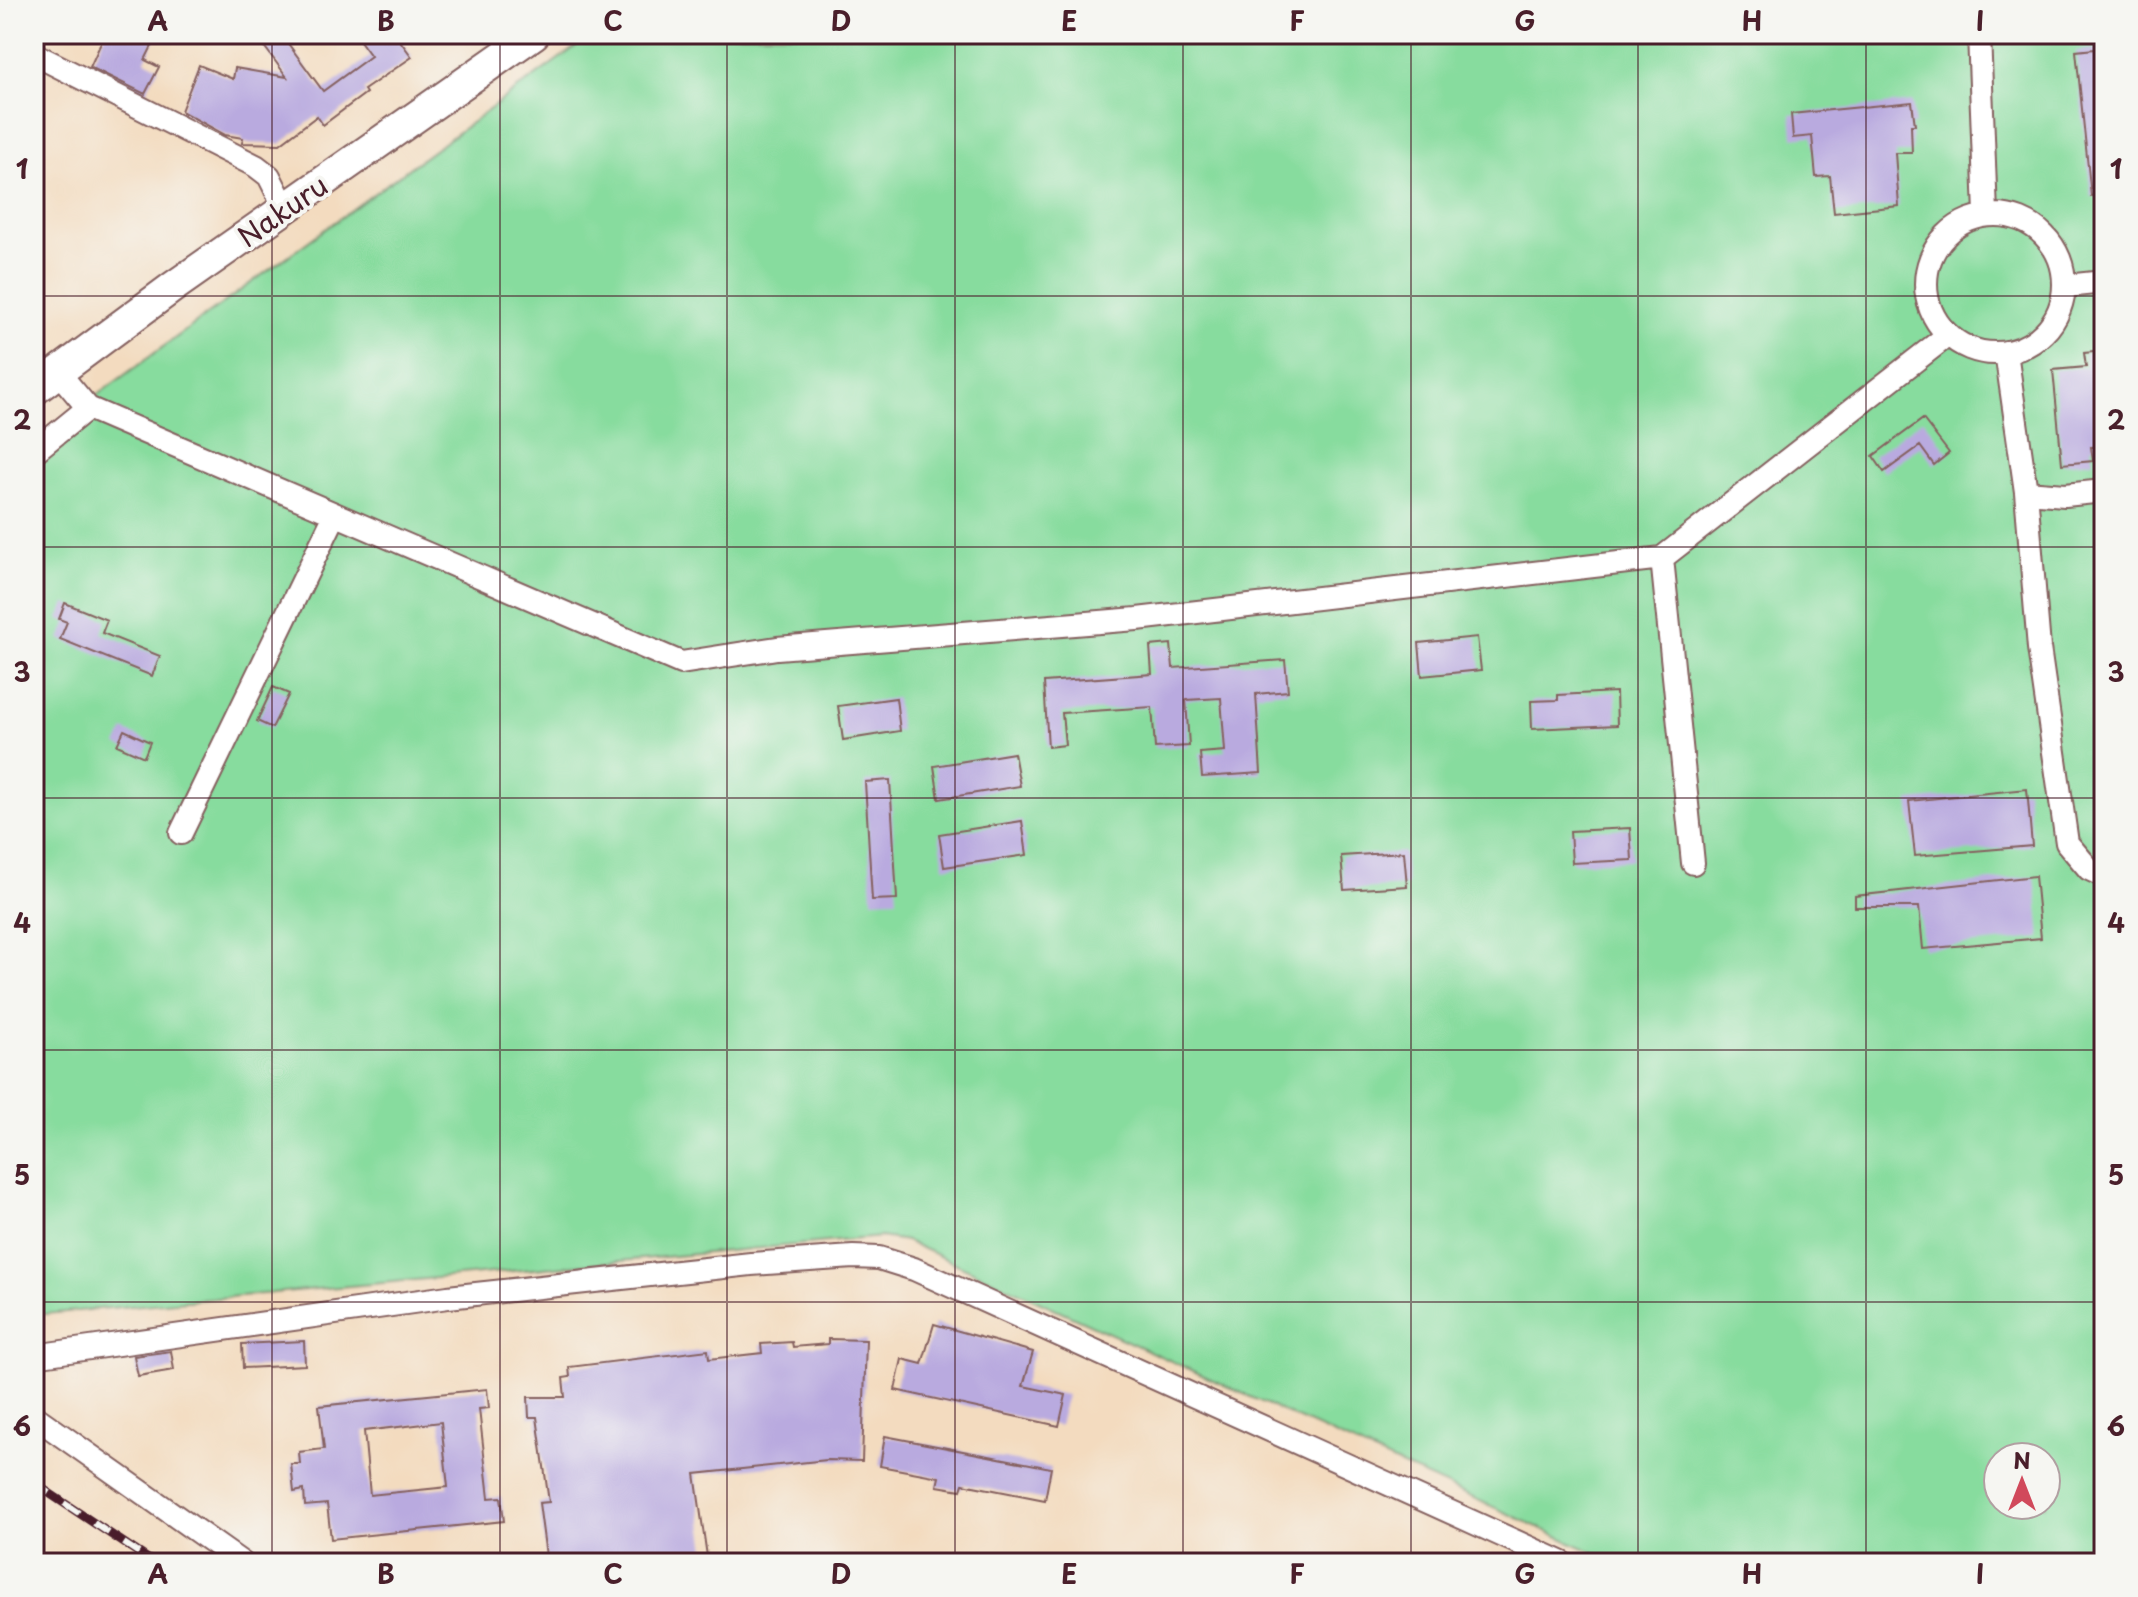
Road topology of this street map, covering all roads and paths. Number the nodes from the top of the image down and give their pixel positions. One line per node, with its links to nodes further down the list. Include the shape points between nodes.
1 (534, 34): 4 (main road, Nakuru)
2 (1979, 34): 5 (street)
3 (34, 54): 4 (street, via 256,166 269,176)
4 (285, 208): 10 (main road, Nakuru)
5 (1986, 214): 7 (street, via 2026,221 2042,232 2063,266); 8 (street, via 1946,234 1926,273 1930,306)
6 (2104, 282): 7 (street)
7 (2066, 286): 9 (street, via 2050,328 2033,343)
8 (1948, 335): 9 (street, via 1967,347); 16 (street)
9 (2006, 352): 14 (street)
10 (46, 381): 11 (street)
11 (88, 408): 12 (street); 15 (street)
12 (34, 452)
13 (2104, 491): 14 (street)
14 (2026, 492): 19 (street, via 2039,648 2067,843 2089,869)
15 (335, 515): 16 (street, via 681,663 777,648 1137,619); 17 (street)
16 (1662, 558): 18 (street)
17 (181, 833)
18 (1693, 863)
19 (2104, 876)
20 (34, 1356): 23 (street, via 479,1294 751,1264 879,1258 914,1269)
21 (34, 1416): 22 (street)
22 (242, 1563)
23 (1563, 1563)

